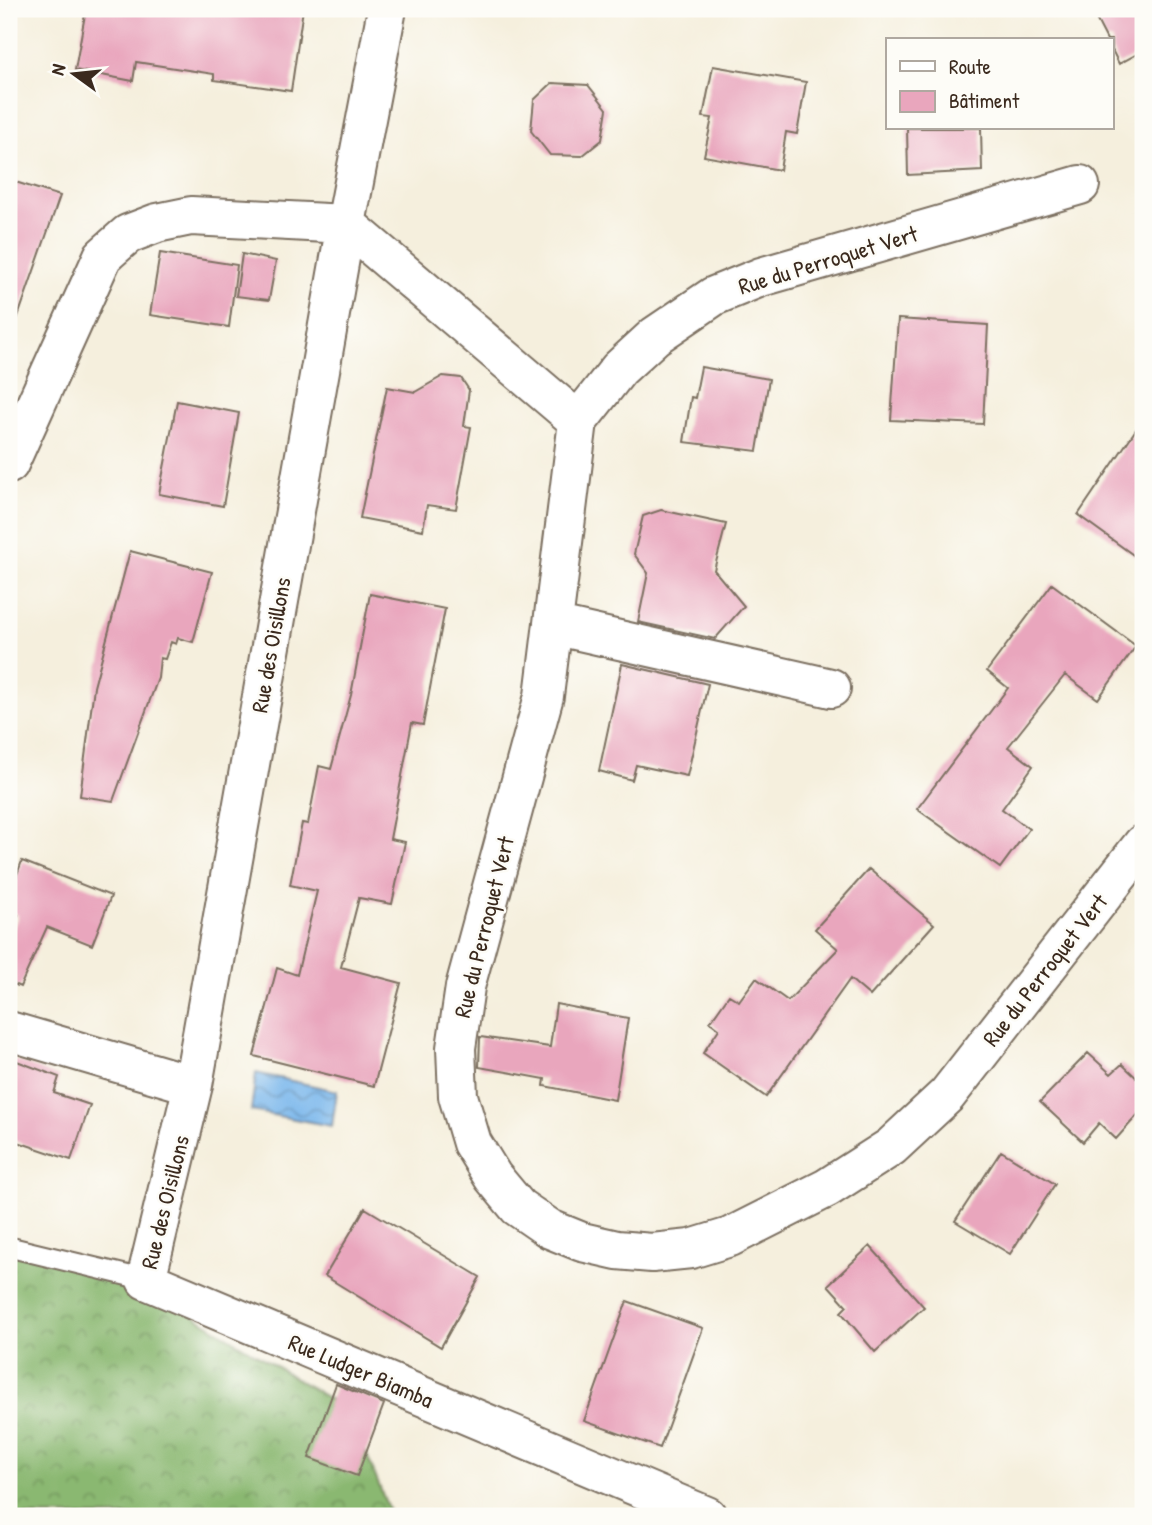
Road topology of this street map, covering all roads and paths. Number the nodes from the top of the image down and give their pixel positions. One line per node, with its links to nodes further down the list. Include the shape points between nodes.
1 (387, 9): 3 (street, Rue des Oisillons)
2 (1080, 185): 4 (street, Rue du Perroquet Vert, via 761,277 714,296 655,336 619,369)
3 (346, 224): 4 (street); 5 (street, via 191,216 128,234 103,256); 10 (street, Rue des Oisillons)
4 (578, 421): 6 (street, Rue du Perroquet Vert)
5 (9, 464)
6 (554, 625): 7 (street); 8 (street, Rue du Perroquet Vert, via 544,696 465,987 456,1048 458,1096 472,1143 518,1208 550,1229 582,1242 652,1253 691,1249 730,1237 827,1188 891,1147 947,1095)
7 (831, 688)
8 (1143, 844)
9 (9, 1031): 10 (street)
10 (193, 1085): 12 (street, Rue des Oisillons)
11 (9, 1247): 12 (lane, Rue Ludger Biamba)
12 (146, 1280): 13 (street, Rue Ludger Biamba)
13 (707, 1516)

